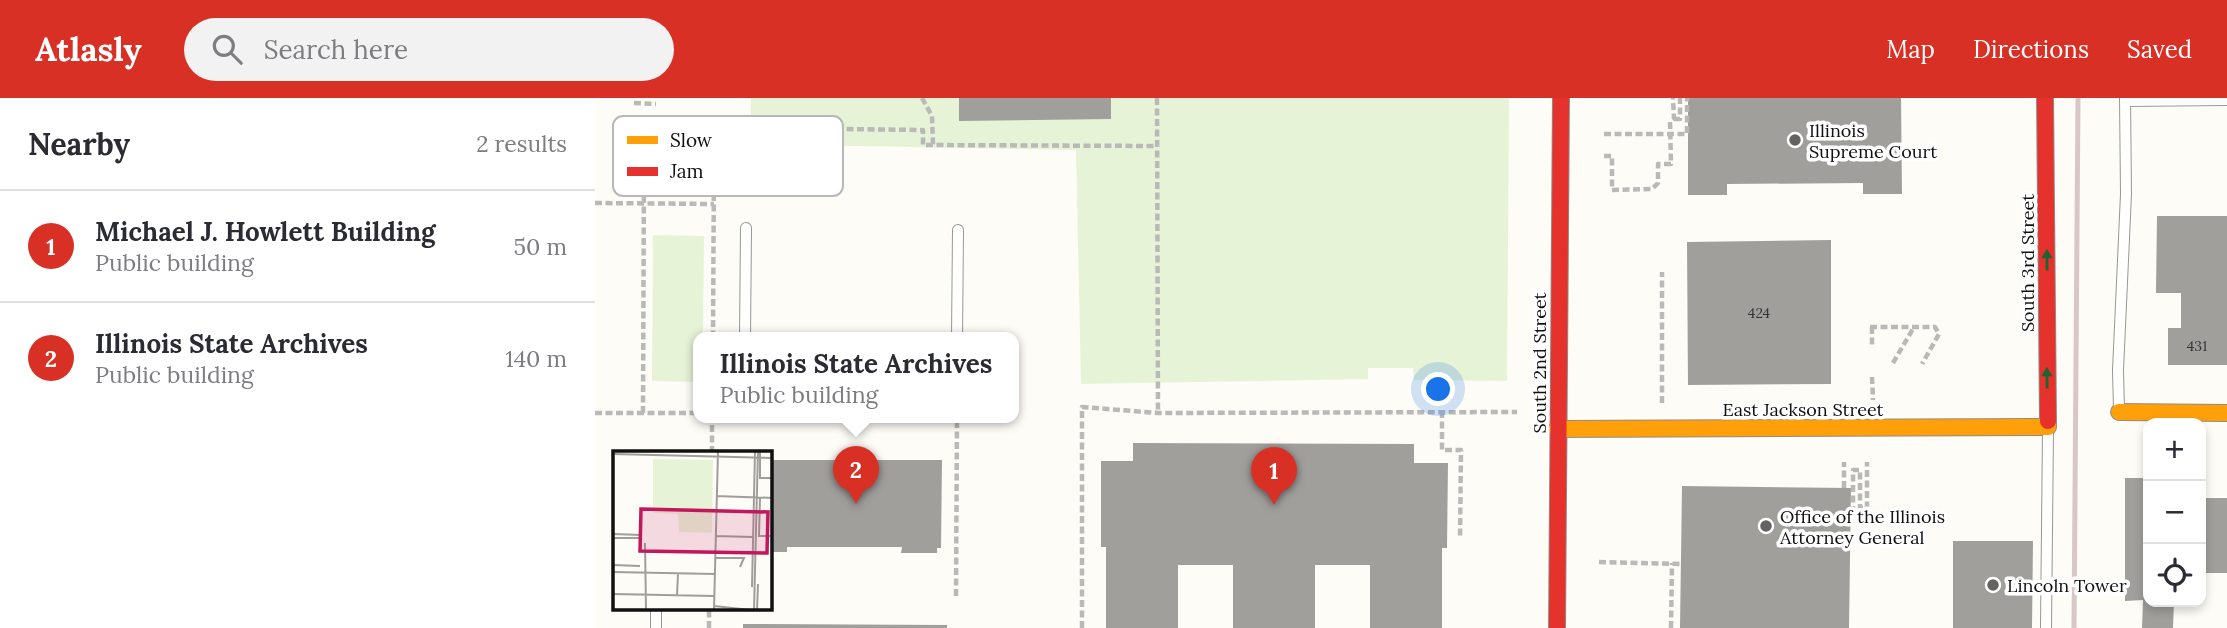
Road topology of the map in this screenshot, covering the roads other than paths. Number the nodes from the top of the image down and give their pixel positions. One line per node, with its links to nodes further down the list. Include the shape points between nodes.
1 (1561, 98): 12 (street, South 2nd Street)
2 (2045, 98): 11 (street, South 3rd Street, one-way to 2)
3 (2125, 99): 4 (lane); 9 (lane)
4 (2227, 100)
5 (746, 228): 7 (lane)
6 (958, 230): 8 (lane)
7 (745, 332)
8 (957, 332)
9 (2119, 412): 10 (street)
10 (2227, 413)
11 (2048, 427): 12 (street, East Jackson Street); 16 (lane)
12 (1557, 429): 15 (street, South 2nd Street)
13 (656, 610): 14 (lane)
14 (656, 628)
15 (1557, 628)
16 (2046, 628)

